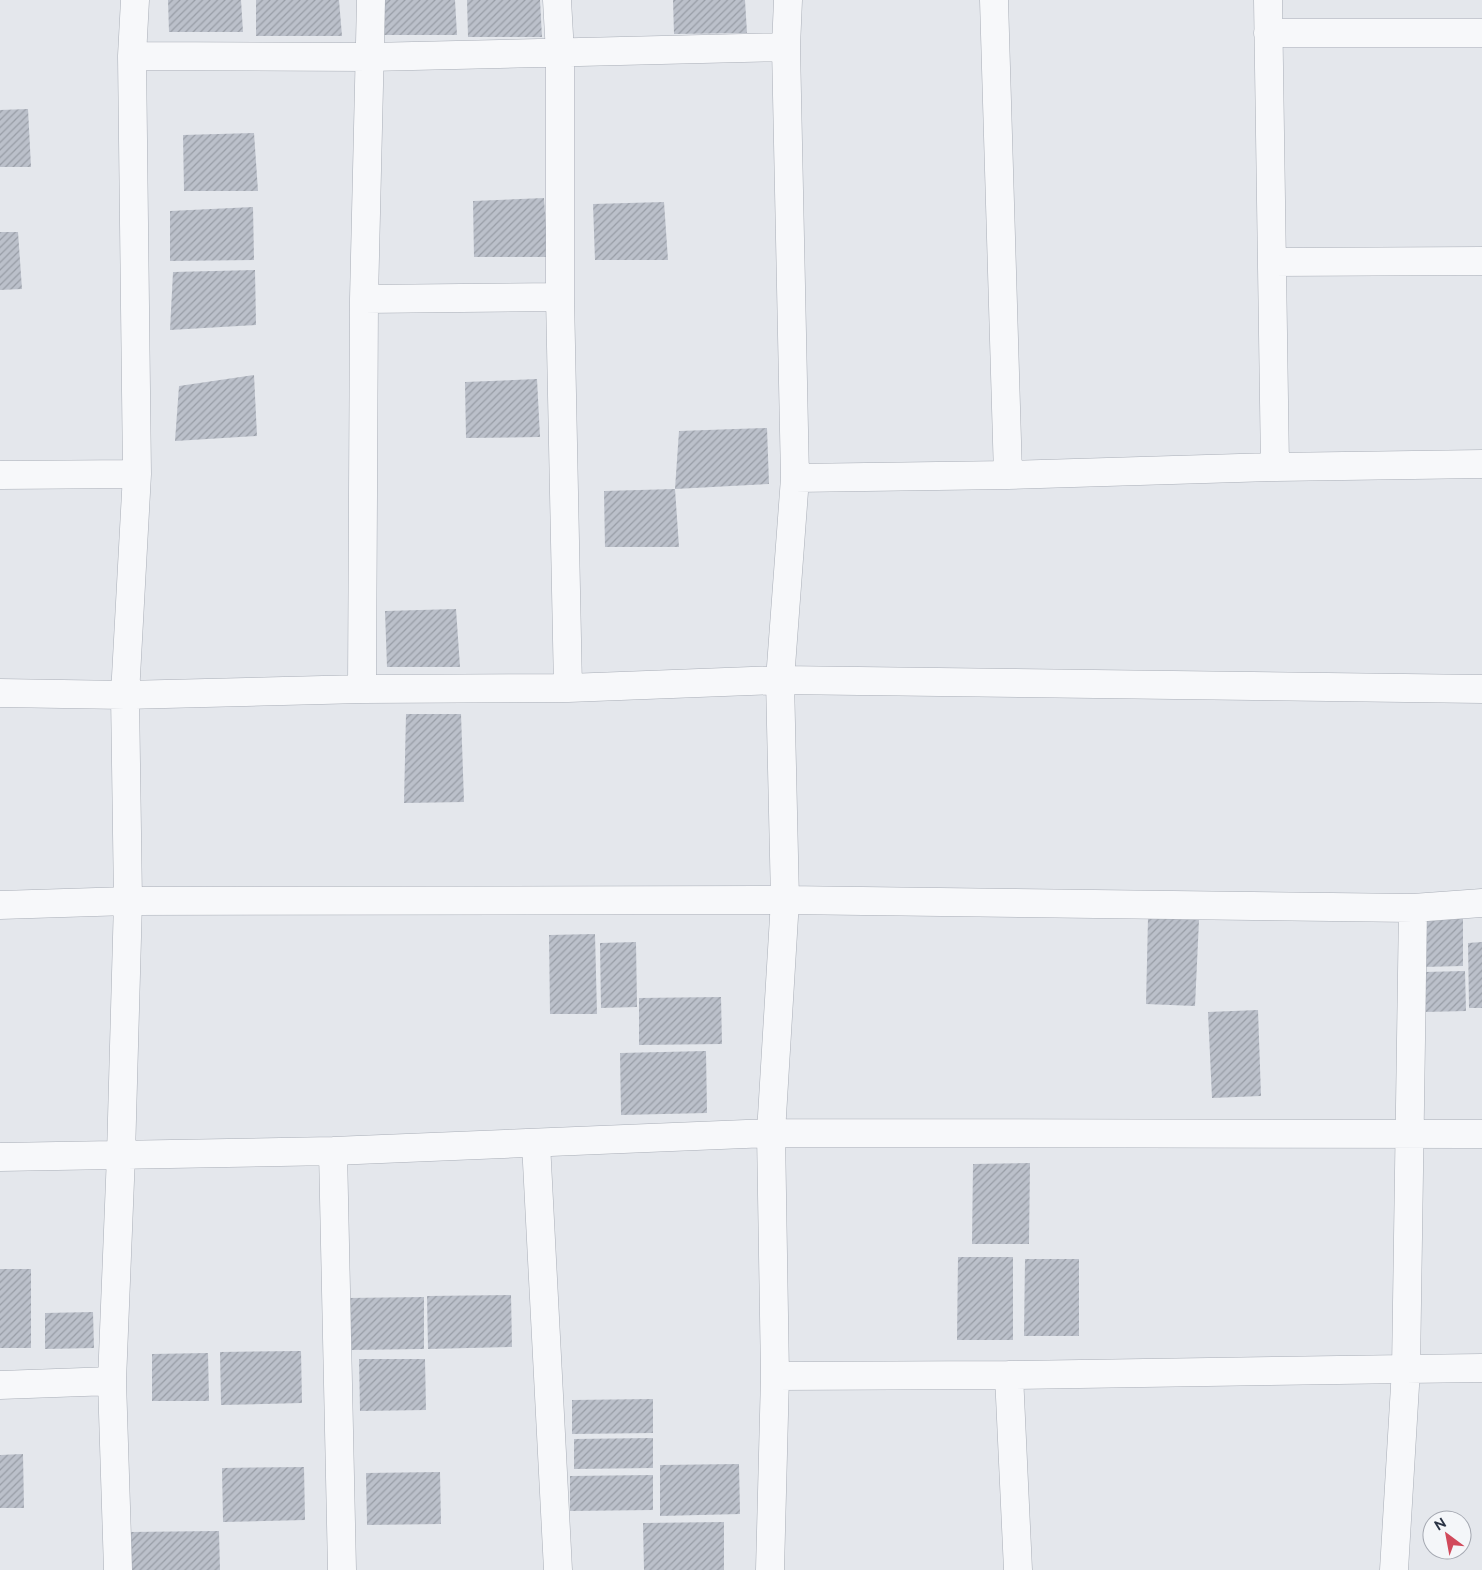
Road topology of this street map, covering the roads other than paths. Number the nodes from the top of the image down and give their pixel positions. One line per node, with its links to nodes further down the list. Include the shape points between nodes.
1 (135, 0): 11 (street)
2 (371, 0): 12 (street)
3 (557, 0): 10 (street)
4 (788, 0): 9 (street)
5 (994, 0): 21 (street)
6 (1268, 0): 7 (street)
7 (1268, 33): 8 (street); 14 (street)
8 (1482, 33)
9 (786, 47): 10 (street); 22 (street)
10 (560, 53): 12 (street); 15 (street)
11 (132, 56): 12 (street); 19 (street)
12 (370, 57): 16 (street)
13 (1482, 261): 14 (street)
14 (1272, 262): 18 (street)
15 (560, 297): 16 (street); 25 (street)
16 (364, 299): 24 (street)
17 (1482, 464): 18 (street)
18 (1275, 467): 21 (street)
19 (137, 474): 20 (street); 28 (street)
20 (0, 475)
21 (1008, 475): 22 (street)
22 (795, 478): 23 (street)
23 (780, 680): 25 (street); 26 (street); 29 (street)
24 (362, 688): 25 (street); 28 (street)
25 (568, 688)
26 (1482, 689)
27 (0, 693): 28 (street)
28 (125, 695): 30 (street)
29 (785, 900): 30 (street); 33 (street); 34 (street)
30 (128, 901): 32 (street); 39 (street)
31 (1482, 903): 33 (street)
32 (0, 905)
33 (1413, 908): 36 (street)
34 (771, 1133): 36 (street); 37 (street); 44 (street)
35 (1482, 1134): 36 (street)
36 (1411, 1135): 42 (street)
37 (536, 1143): 38 (street); 49 (street)
38 (334, 1151): 39 (street); 48 (street)
39 (121, 1155): 40 (street); 45 (street)
40 (0, 1157)
41 (1482, 1368): 42 (street)
42 (1406, 1369): 43 (street); 52 (street)
43 (1008, 1375): 44 (street); 51 (street)
44 (775, 1376): 50 (street)
45 (112, 1381): 46 (street); 47 (street)
46 (0, 1385)
47 (118, 1570)
48 (342, 1570)
49 (558, 1570)
50 (770, 1570)
51 (1018, 1570)
52 (1394, 1570)

